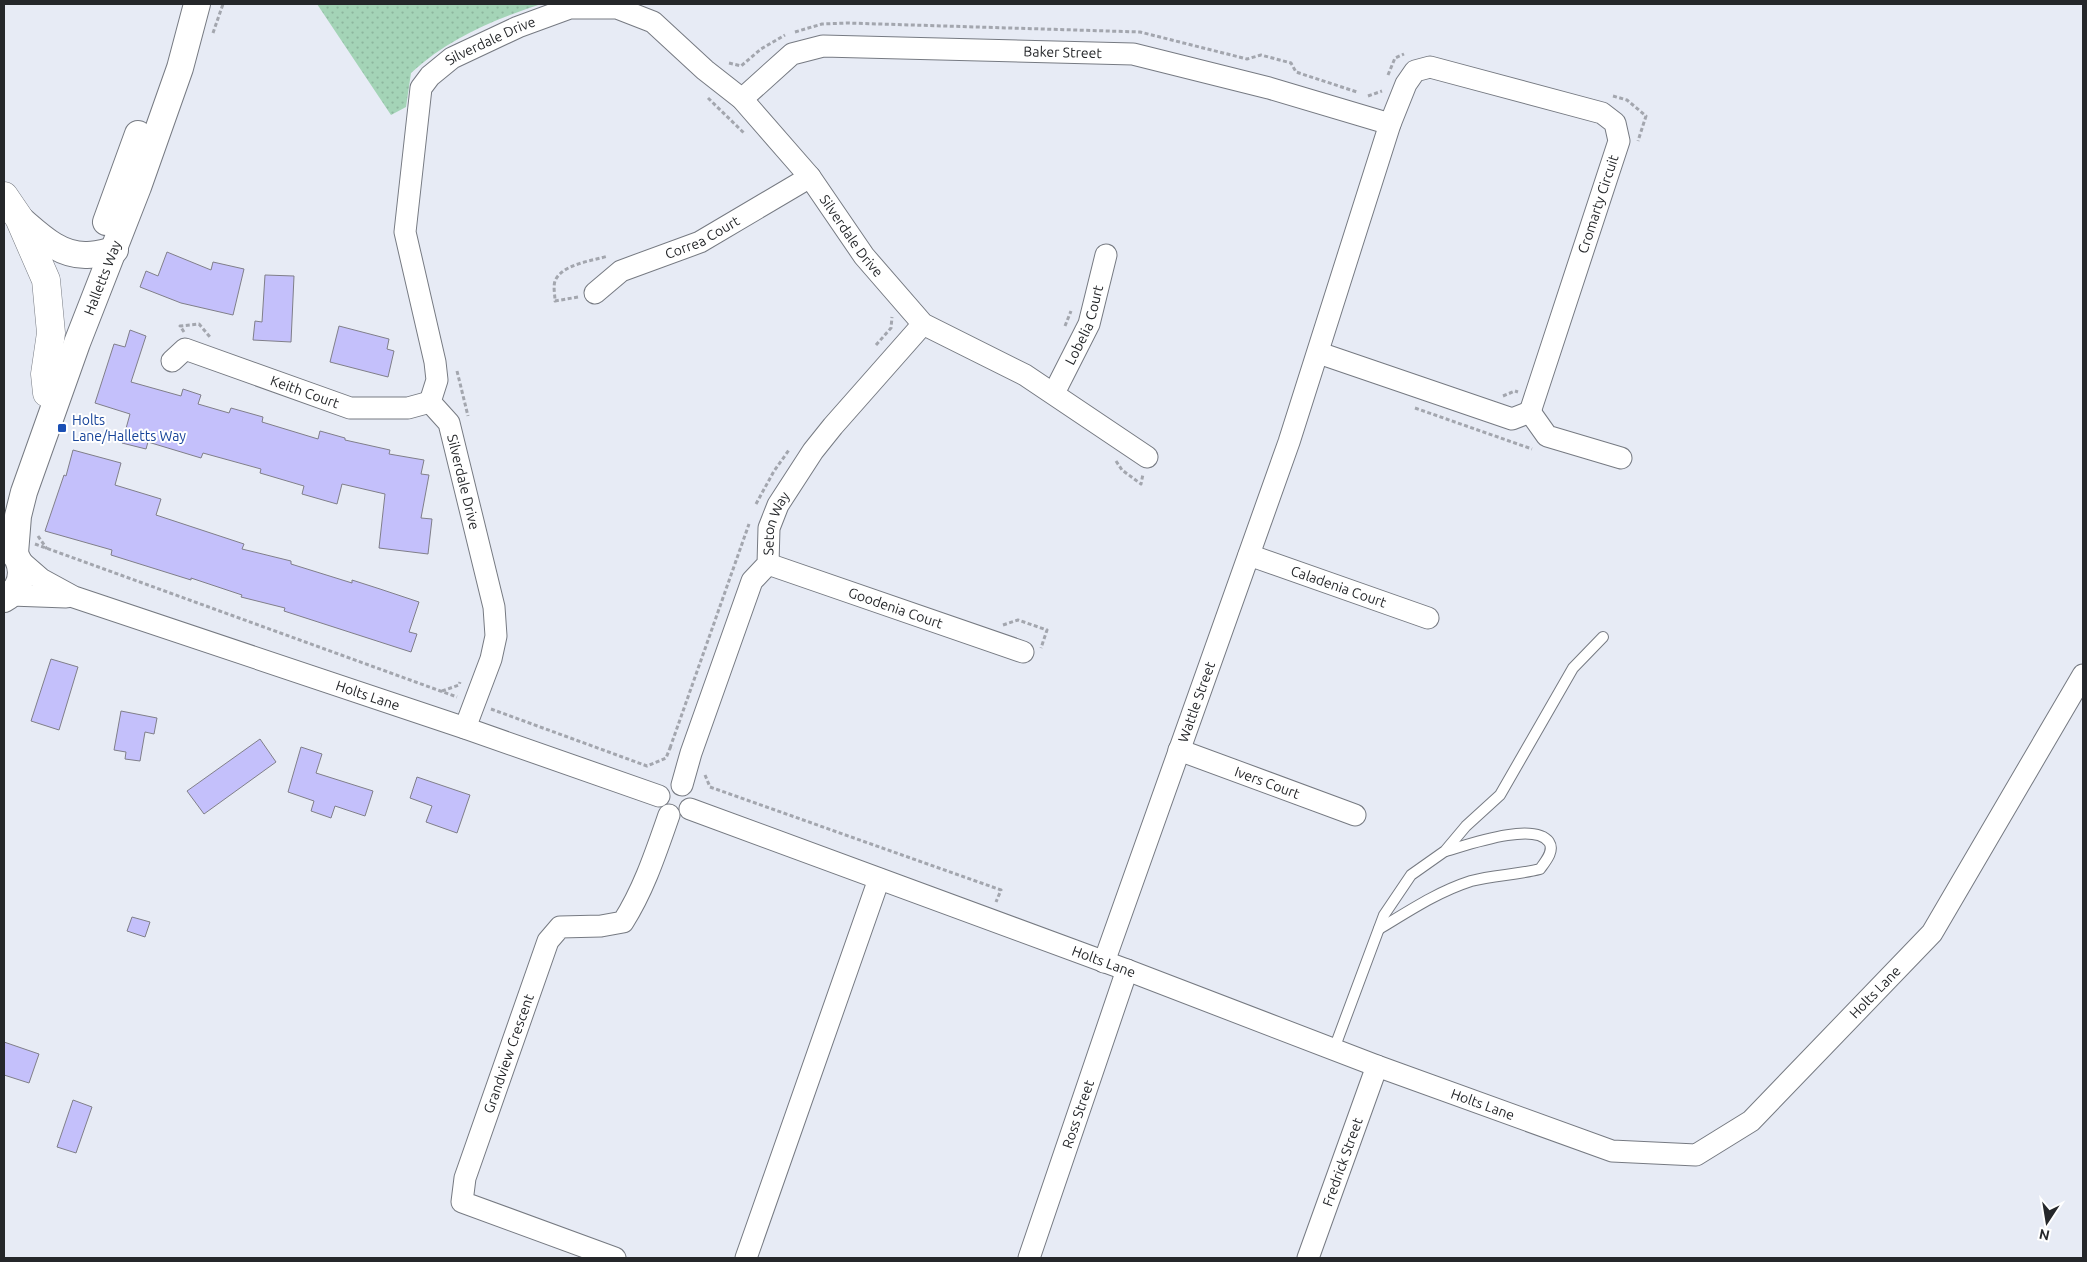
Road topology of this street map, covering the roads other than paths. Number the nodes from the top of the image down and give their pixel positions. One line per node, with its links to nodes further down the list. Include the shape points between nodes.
1 (196, 4): 7 (street, Halletts Way, via 180,68)
2 (742, 99): 3 (street, Baker Street, via 792,54 823,46 1133,54 1269,88); 4 (street, Silverdale Drive); 15 (street, Silverdale Drive, via 653,22 617,8 570,8 518,27 452,58 430,76 421,88 405,232 436,362 437,380)
3 (1390, 124): 12 (street, Cromarty Circuit); 16 (street, Cromarty Circuit, via 1415,71 1430,67 1602,113 1615,123 1619,140)
4 (810, 177): 9 (street, Correa Court, via 700,242 621,271); 10 (street, Silverdale Drive, via 864,256)
5 (4, 196): 6 (highway)
6 (19, 218): 7 (street, via 49,243 67,252 87,256); 14 (highway, via 46,280 51,334 45,374)
7 (104, 252): 14 (street, Halletts Way); 21 (street, Halletts Way, via 77,343 24,492)
8 (1106, 255): 13 (street, Lobelia Court, via 1089,324)
9 (595, 293)
10 (922, 324): 13 (street, Silverdale Drive, via 1025,374); 23 (street, Seton Way, via 813,451 778,505 769,528)
11 (181, 348): 15 (street, Keith Court, via 350,408 408,408)
12 (1319, 353): 16 (street, via 1452,410 1512,419); 17 (street, Cromarty Circuit)
13 (1054, 392): 18 (street, Silverdale Drive)
14 (47, 393): 20 (street, Halletts Way)
15 (430, 402): 30 (street, Silverdale Drive, via 449,424 494,607 496,636 491,658)
16 (1532, 405): 19 (street, via 1546,436)
17 (1290, 442): 22 (street, Wattle Street)
18 (1147, 457)
19 (1621, 458)
20 (4, 513)
21 (12, 552): 24 (street, Halletts Way, via 21,578); 25 (street, Holts Lane, via 41,578)
22 (1249, 555): 26 (street, Caladenia Court); 31 (street, Wattle Street)
23 (768, 564): 28 (street, Goodenia Court); 32 (street, Seton Way, via 752,581)
24 (8, 597): 25 (street, Holts Lane)
25 (74, 597): 30 (street, Holts Lane)
26 (1428, 618)
27 (1603, 637): 37 (lane, via 1572,668 1500,795 1466,826)
28 (1023, 652)
29 (2083, 675): 43 (street, Holts Lane, via 1932,933 1751,1121 1696,1155 1612,1151)
30 (465, 728): 33 (street, Holts Lane)
31 (1179, 750): 36 (street, Ivers Court); 40 (street, Wattle Street)
32 (682, 785): 33 (street, via 666,786); 34 (street, via 692,795)
33 (659, 796): 35 (street, via 660,808)
34 (690, 809): 35 (street, via 681,816); 38 (street, Holts Lane)
35 (669, 815): 44 (street, Grandview Crescent, via 650,869 623,922 560,927 548,941 465,1178 462,1202)
36 (1355, 815)
37 (1445, 852): 39 (lane, via 1411,875); 39 (lane, via 1527,832 1542,834 1551,851 1540,869 1472,881 1427,899)
38 (879, 879): 40 (street, Holts Lane); 45 (street)
39 (1378, 929): 42 (lane)
40 (1104, 962): 41 (street, Holts Lane)
41 (1127, 970): 42 (street, Holts Lane); 46 (street, Ross Street)
42 (1334, 1049): 43 (street, Holts Lane)
43 (1376, 1066): 47 (street, Fredrick Street)
44 (614, 1258)
45 (746, 1258)
46 (1029, 1258)
47 (1308, 1258)

